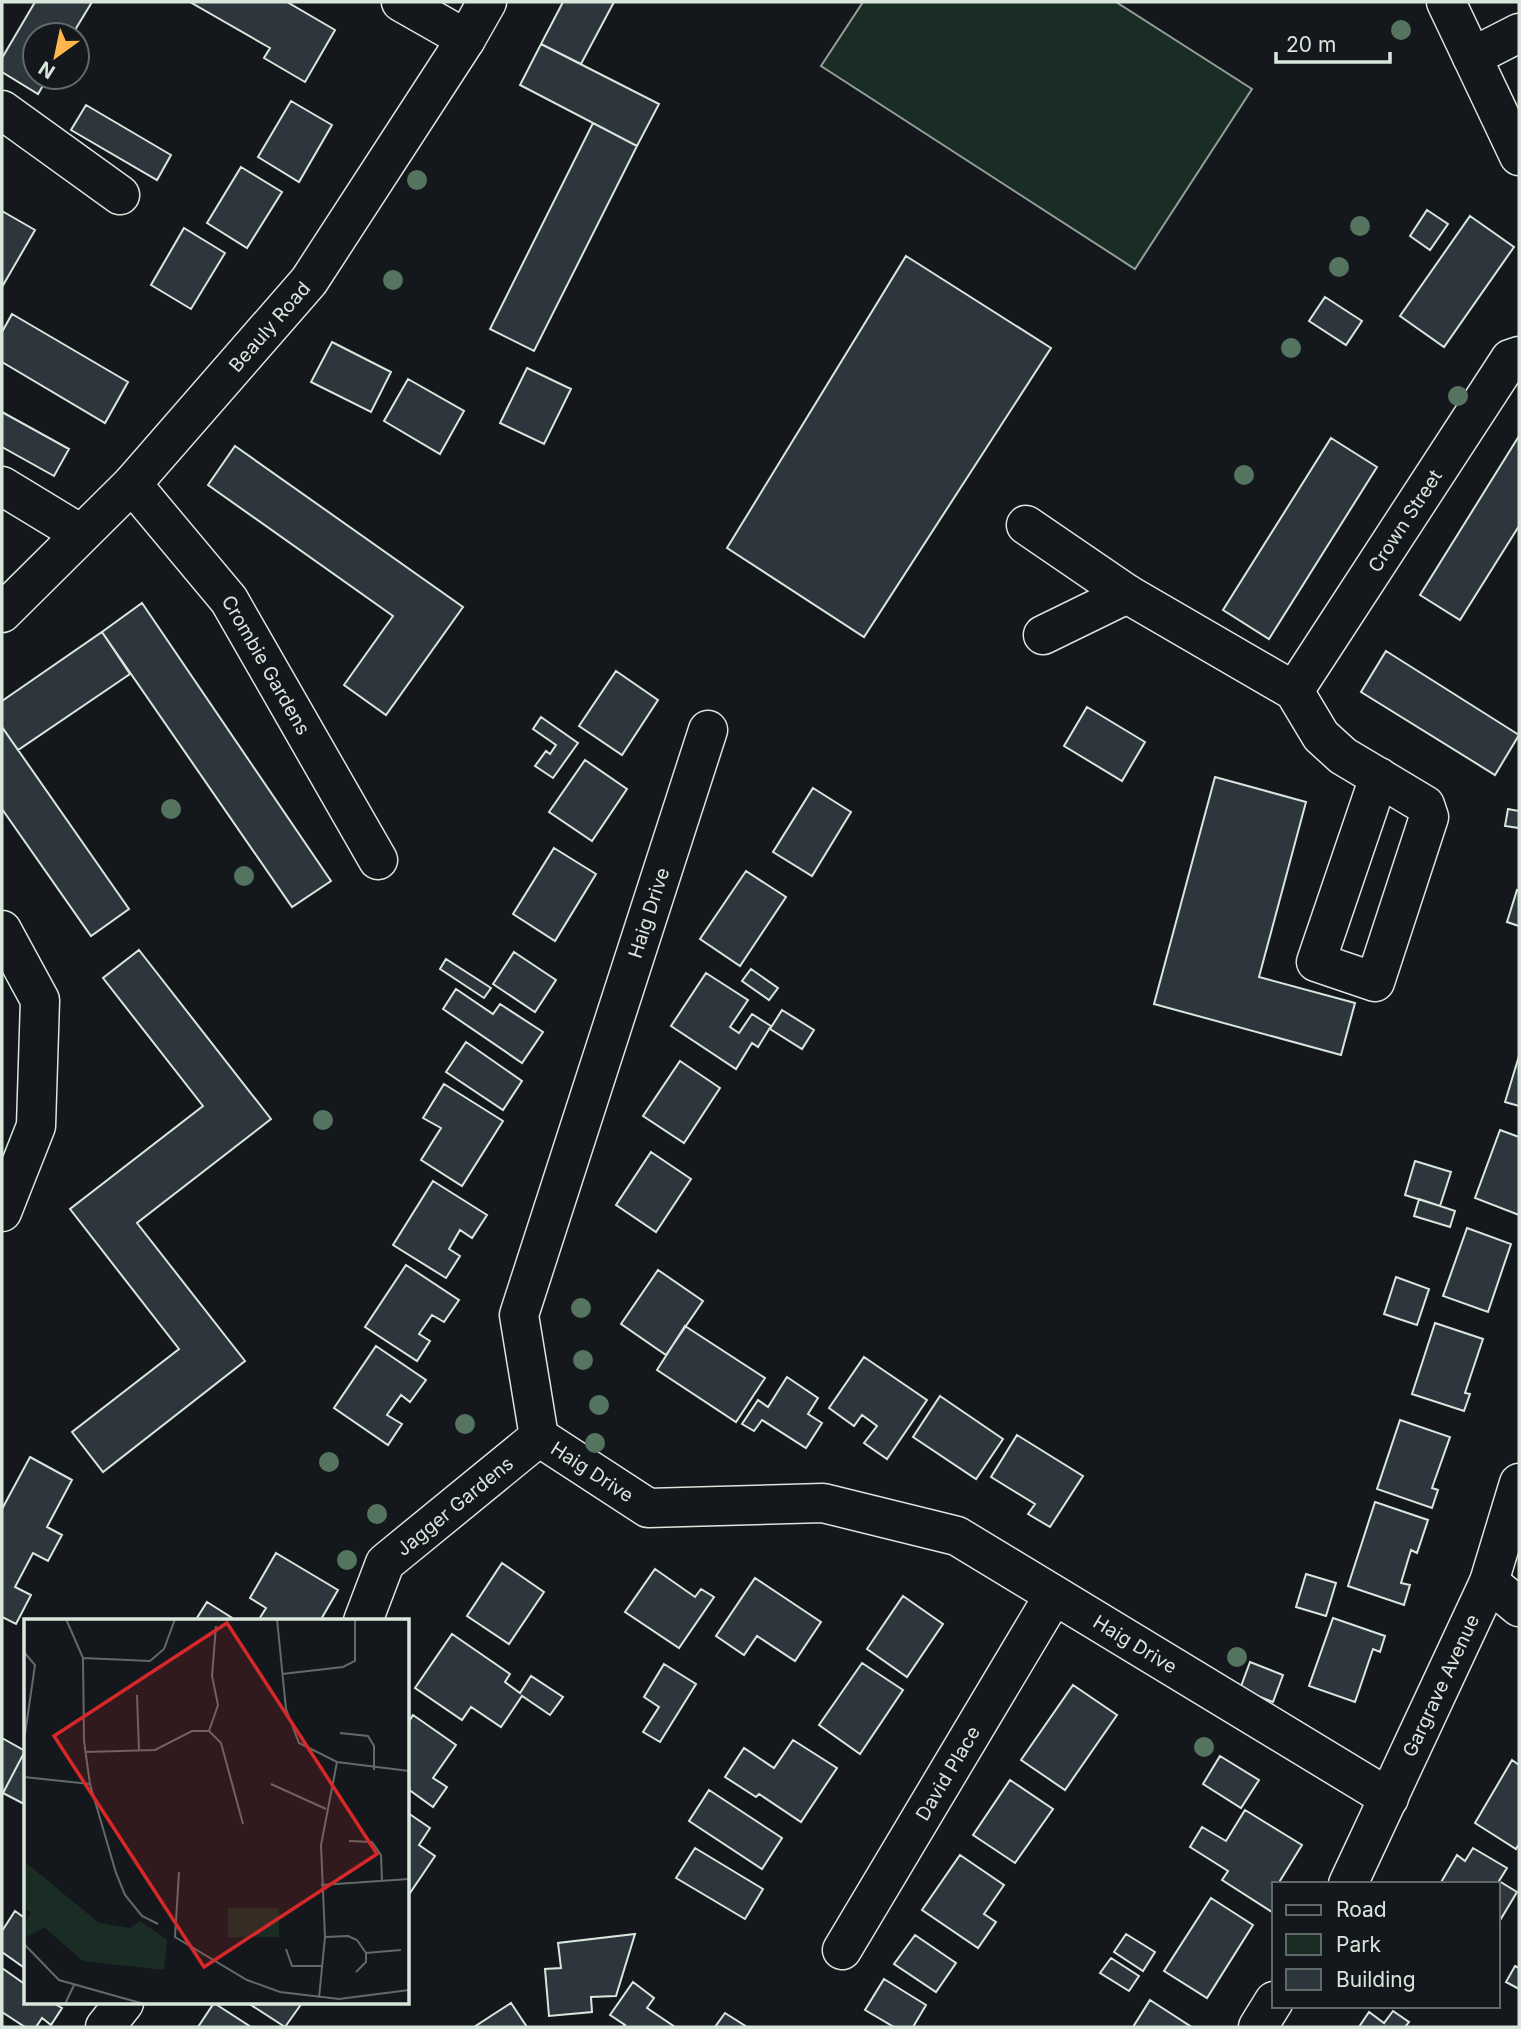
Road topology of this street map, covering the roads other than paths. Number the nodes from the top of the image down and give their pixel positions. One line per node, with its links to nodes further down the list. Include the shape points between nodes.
1 (401, 2): 5 (street)
2 (487, 2): 5 (street, Beauly Road)
3 (1446, 2): 6 (street)
4 (1519, 33): 6 (street)
5 (467, 39): 11 (street, Beauly Road, via 309,281)
6 (1472, 57): 8 (street)
7 (2, 110): 9 (street)
8 (1519, 156)
9 (120, 195)
10 (1519, 356): 18 (street, Crown Street, via 1510,359)
11 (132, 484): 14 (street, Beauly Road); 21 (street, Crombie Gardens, via 229,600)
12 (2, 486): 14 (street)
13 (1026, 525): 15 (street)
14 (81, 534): 16 (street, Beauly Road)
15 (1128, 594): 17 (street); 18 (street)
16 (2, 613)
17 (1043, 635)
18 (1294, 691): 20 (street, via 1321,736 1343,756)
19 (708, 730): 24 (street, Haig Drive, via 519,1315)
20 (1379, 777): 20 (street, via 1425,805 1430,817 1375,982 1316,962)
21 (378, 860)
22 (2, 930): 23 (street, via 40,1000 36,1126)
23 (2, 1212)
24 (540, 1437): 27 (street, Haig Drive, via 648,1508 823,1503 957,1536); 29 (street, Jagger Gardens, via 385,1563)
25 (1519, 1483): 26 (street, Gargrave Avenue)
26 (1489, 1582): 28 (street); 30 (street, Gargrave Avenue)
27 (1054, 1595): 30 (street, Haig Drive); 32 (street, David Place)
28 (1519, 1607)
29 (364, 1619)
30 (1390, 1798): 31 (street, Gargrave Avenue)
31 (1349, 1882)
32 (842, 1950)
33 (123, 2004): 35 (street)
34 (1272, 2004): 36 (street)
35 (105, 2027)
36 (1258, 2027)

